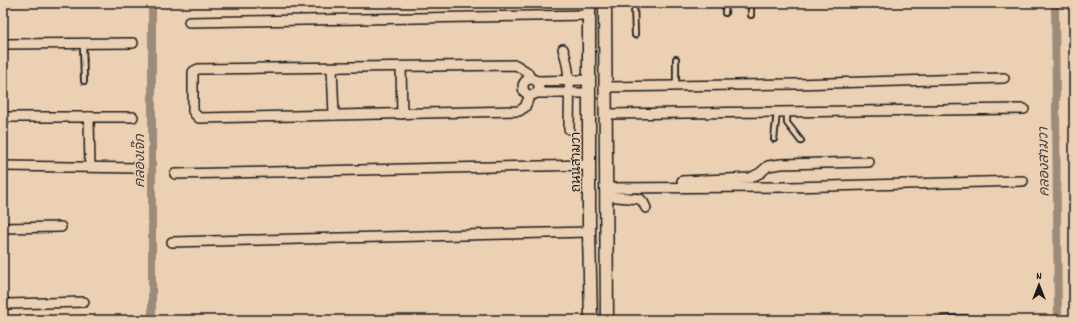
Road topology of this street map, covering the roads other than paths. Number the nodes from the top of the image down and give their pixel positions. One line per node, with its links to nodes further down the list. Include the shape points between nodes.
1 (605, 3): 23 (street)
2 (634, 3): 9 (lane)
3 (726, 3): 6 (lane)
4 (751, 3): 7 (lane)
5 (589, 13): 8 (street, via 572,20 549,16); 20 (street, ถนนสามวา)
6 (725, 13)
7 (751, 15)
8 (189, 22)
9 (635, 35)
10 (83, 43): 11 (street); 12 (street); 21 (lane)
11 (134, 43)
12 (3, 44)
13 (563, 49): 19 (street)
14 (676, 59): 22 (lane)
15 (400, 67): 16 (street); 18 (street, via 516,66 527,72); 30 (street)
16 (332, 68): 32 (street); 32 (street, via 196,70 193,72 193,110 199,118)
17 (1004, 78): 22 (street)
18 (534, 80): 19 (street); 26 (street, via 540,89); 26 (street, via 527,80 523,87 526,94)
19 (568, 80): 20 (street); 24 (street)
20 (589, 80): 25 (street, ถนนสามวา)
21 (84, 81)
22 (676, 86): 23 (street)
23 (606, 87): 31 (street)
24 (569, 93): 25 (street); 26 (street); 36 (street)
25 (589, 93): 40 (street, ถนนสามวา)
26 (534, 94): 30 (street, via 519,111)
27 (1024, 109): 28 (street)
28 (787, 111): 29 (street); 38 (lane, via 787,123)
29 (776, 112): 31 (street); 37 (lane)
30 (402, 114): 32 (street)
31 (606, 114): 46 (street)
32 (334, 115)
33 (3, 117): 34 (street)
34 (89, 117): 35 (street); 42 (street)
35 (133, 117)
36 (569, 129)
37 (774, 140)
38 (801, 141)
39 (869, 162): 46 (street, via 768,166 750,178)
40 (589, 165): 44 (street); 50 (street, ถนนสามวา)
41 (3, 166): 42 (street)
42 (90, 167): 43 (street)
43 (138, 168)
44 (175, 174)
45 (1023, 181): 46 (street)
46 (606, 190): 47 (street, via 640,199); 53 (street)
47 (646, 208)
48 (61, 227): 49 (street)
49 (3, 228)
50 (589, 232): 51 (street); 52 (street, ถนนสามวา)
51 (172, 242)
52 (591, 277): 53 (street); 57 (street, ถนนสามวา)
53 (606, 278): 58 (street)
54 (3, 301): 55 (street, via 8,304)
55 (84, 302)
56 (966, 318): 59 (lane)
57 (591, 320)
58 (606, 320)
59 (941, 320)

